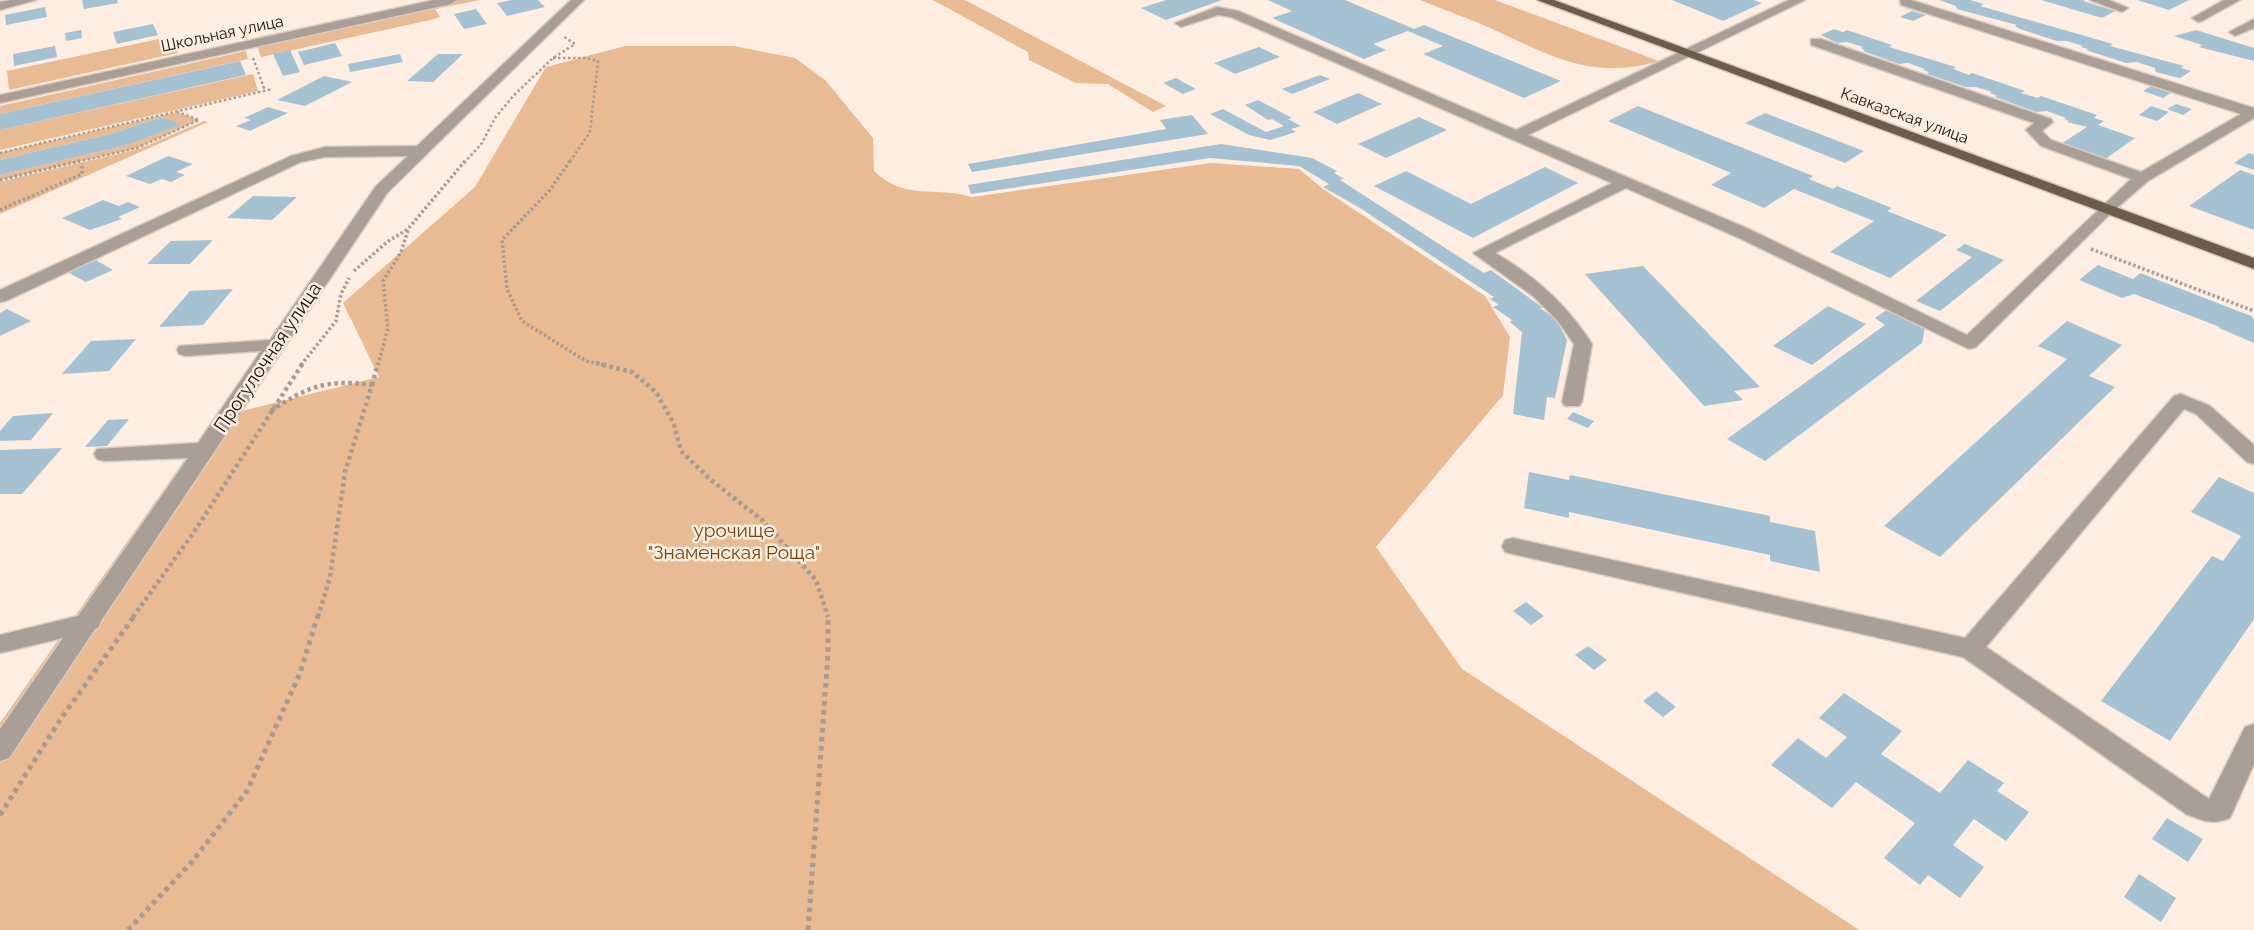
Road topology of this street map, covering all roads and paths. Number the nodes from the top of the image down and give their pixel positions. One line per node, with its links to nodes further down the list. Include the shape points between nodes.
1 (30, 0): 9 (street)
2 (451, 0): 22 (street, Школьная улица)
3 (578, 0): 14 (street, Прогулочная улица)
4 (1543, 0): 18 (main road, Кавказская улица)
5 (2096, 0): 10 (street)
6 (2234, 0): 11 (street)
7 (1795, 1): 18 (street)
8 (1905, 2): 24 (street)
9 (0, 6)
10 (2122, 8)
11 (2198, 18)
12 (1181, 23): 27 (street, via 1226,11)
13 (2254, 23): 15 (street)
14 (549, 26): 19 (path, via 575,44); 28 (street, Прогулочная улица)
15 (2235, 32)
16 (1816, 42): 35 (street, via 2046,122 2033,130 2046,143)
17 (250, 47): 21 (path)
18 (1690, 54): 27 (street); 38 (main road, Кавказская улица)
19 (553, 58): 40 (path, via 513,96 482,143); 61 (path, via 598,61 590,132 550,190 502,240 507,289 522,321 586,361 632,372 656,392 674,424 681,451 762,520 816,580 828,614 828,654)
20 (272, 89): 21 (path)
21 (265, 91): 23 (path)
22 (0, 99)
23 (177, 112): 25 (path, via 199,120); 29 (path)
24 (2251, 116): 35 (street)
25 (169, 133): 26 (path); 31 (path, via 137,148)
26 (156, 134)
27 (1517, 135): 37 (street)
28 (420, 151): 43 (street, via 325,152 296,159); 45 (street, Прогулочная улица, via 382,189)
29 (0, 153)
30 (92, 154): 31 (path)
31 (101, 156): 34 (path)
32 (82, 163): 39 (path, via 82,174)
33 (4, 174): 34 (path)
34 (13, 177): 36 (path)
35 (2142, 178): 38 (street)
36 (0, 180)
37 (1626, 182): 41 (street, via 1969,343); 48 (street, via 1482,253 1550,299 1583,344)
38 (2106, 209): 41 (street); 42 (main road, Кавказская улица)
39 (0, 210)
40 (408, 229): 47 (path, via 401,252 383,281 388,328); 49 (path, via 352,272 341,294 336,321)
41 (2074, 242): 44 (path)
42 (2254, 264)
43 (0, 297)
44 (2254, 311)
45 (276, 345): 46 (street); 50 (street, Прогулочная улица)
46 (186, 350)
47 (372, 385): 49 (path, via 339,380 307,387); 60 (path, via 345,472 330,577 300,673 247,791 191,863)
48 (1572, 402)
49 (268, 413): 59 (path, via 194,532 60,720)
50 (205, 450): 51 (street); 54 (street, Прогулочная улица)
51 (104, 454)
52 (2254, 457): 56 (street, via 2203,410 2181,400)
53 (1513, 546): 56 (street)
54 (89, 622): 55 (street); 58 (street, Прогулочная улица)
55 (0, 644)
56 (1970, 649): 57 (street, via 2208,811 2220,810)
57 (2254, 735)
58 (0, 750)
59 (0, 815)
60 (128, 930)
61 (808, 930)

